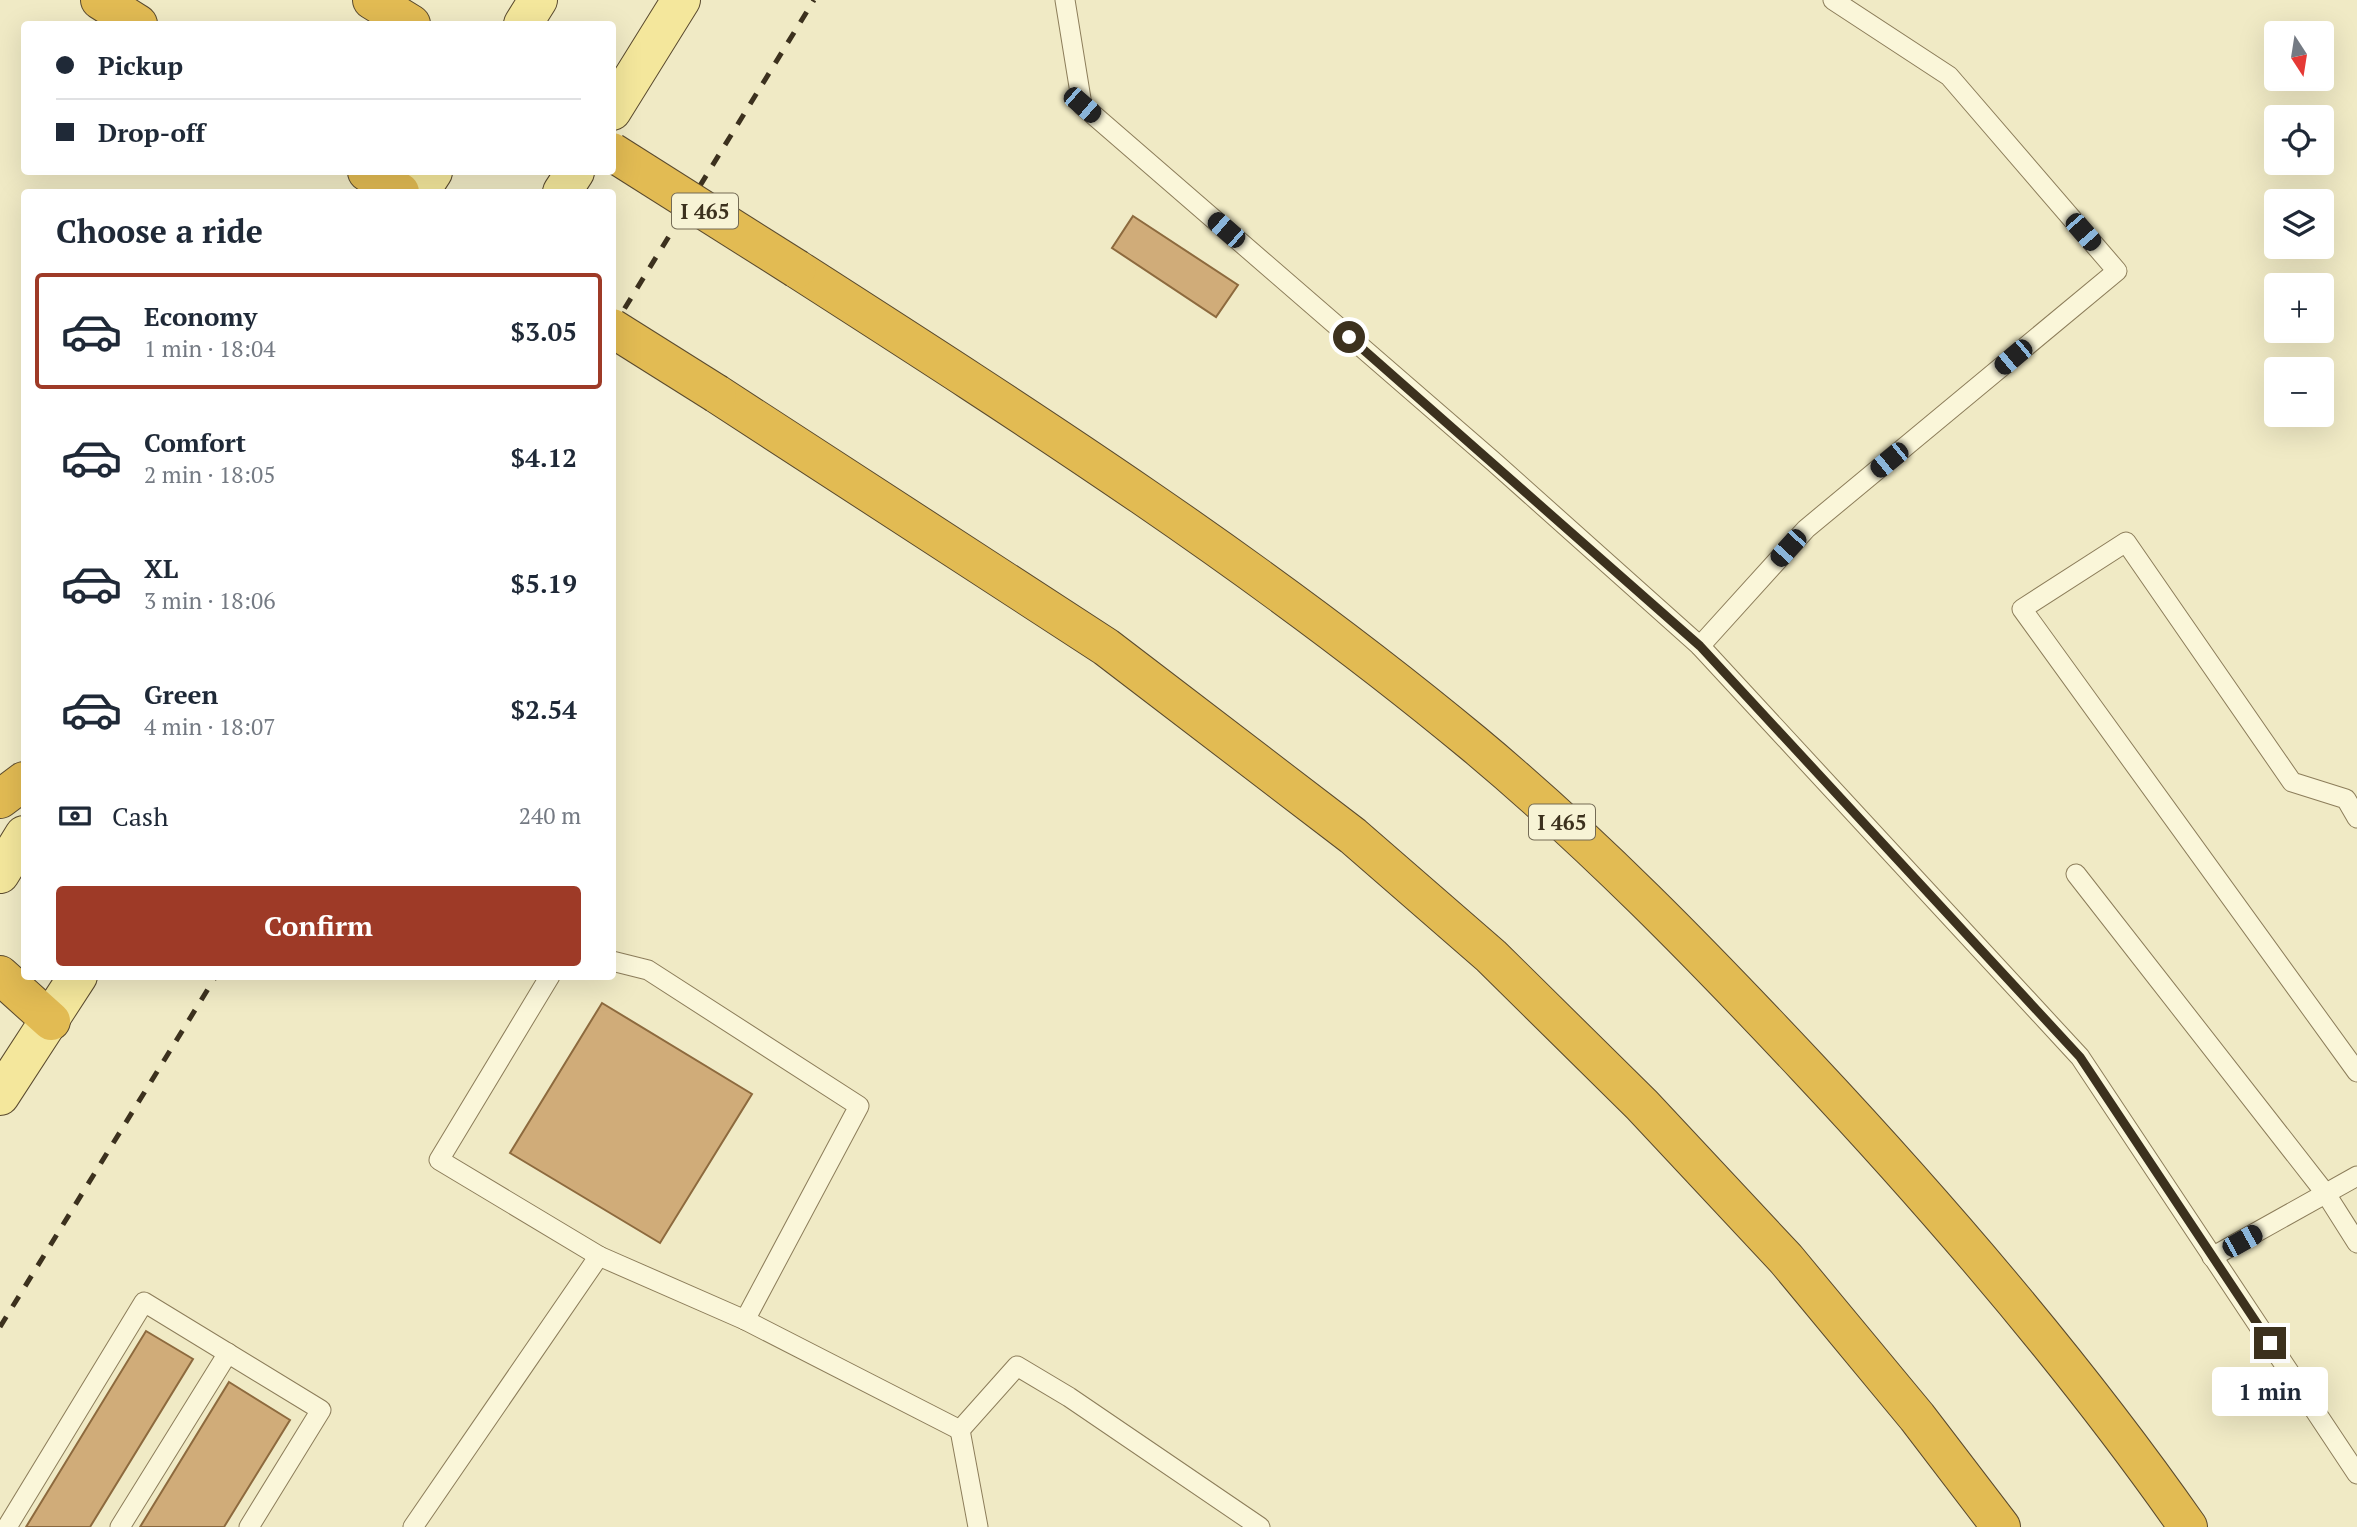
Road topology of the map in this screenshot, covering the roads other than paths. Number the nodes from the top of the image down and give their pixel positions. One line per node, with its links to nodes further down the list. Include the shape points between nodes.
1 (100, 0): 7 (highway)
2 (372, 0): 8 (highway)
3 (538, 0): 9 (main road)
4 (681, 0): 10 (main road)
5 (1065, 0): 15 (lane, via 1082,105 1494,461)
6 (1833, 0): 15 (lane, via 1949,76 2117,271 1806,528)
7 (133, 21)
8 (406, 21)
9 (525, 21)
10 (616, 105)
11 (616, 155): 46 (highway, I 465, bridge, via 1180,521 1454,728 1601,857 1902,1168 2040,1332)
12 (372, 175): 13 (highway)
13 (395, 189)
14 (616, 331): 45 (highway, bridge, via 1106,647 1353,836 1491,957 1642,1105 1786,1259)
15 (1700, 646): 34 (lane, via 2080,1057)
16 (21, 783): 17 (highway)
17 (0, 799)
18 (2357, 818): 28 (lane, via 2346,799 2292,782 2126,542 2022,609)
19 (21, 840): 20 (main road)
20 (0, 874)
21 (2076, 874): 31 (lane)
22 (616, 962): 35 (lane, via 648,970 859,1106)
23 (0, 975): 27 (highway)
24 (76, 980): 27 (main road)
25 (548, 980): 33 (lane, via 439,1160)
26 (0, 1003): 27 (highway)
27 (51, 1021): 29 (main road)
28 (2357, 1072)
29 (0, 1096)
30 (2357, 1176): 31 (lane)
31 (2326, 1194): 32 (lane); 34 (lane)
32 (2357, 1243)
33 (598, 1256): 35 (lane); 42 (lane)
34 (2212, 1257): 38 (lane)
35 (746, 1320): 37 (lane)
36 (228, 1353): 39 (lane, via 144,1302); 40 (lane); 41 (lane, via 321,1410)
37 (960, 1430): 43 (lane); 44 (lane, via 1017,1366)
38 (2357, 1474)
39 (7, 1527)
40 (120, 1527)
41 (249, 1527)
42 (412, 1527)
43 (978, 1527)
44 (1261, 1527)
45 (2001, 1527)
46 (2188, 1527)

